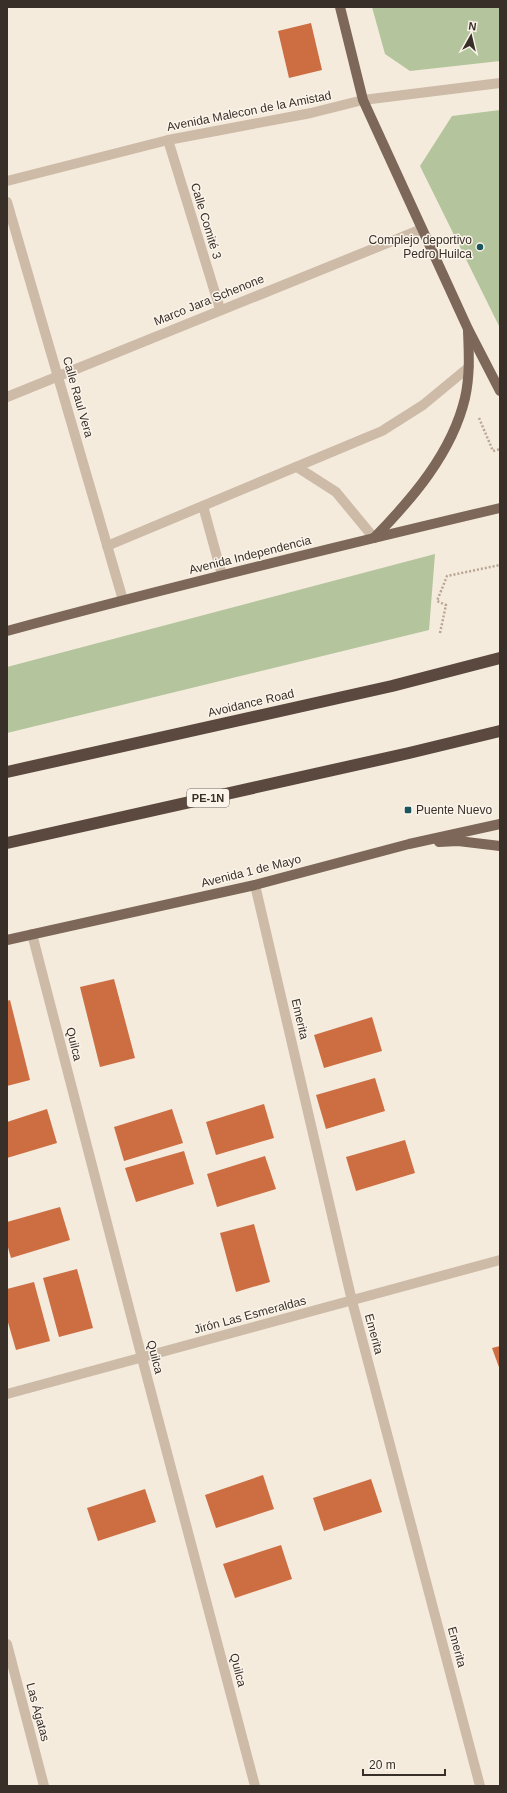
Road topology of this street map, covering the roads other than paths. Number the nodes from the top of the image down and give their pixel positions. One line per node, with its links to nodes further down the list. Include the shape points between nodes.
1 (340, 7): 3 (main road)
2 (500, 83): 3 (street, Avenida Malecon de la Amistad)
3 (363, 100): 4 (street, Avenida Malecon de la Amistad); 7 (main road)
4 (168, 140): 5 (street, Avenida Malecon de la Amistad); 8 (street, Calle Comité 3)
5 (7, 181)
6 (7, 202): 11 (street, Calle Raul Vera)
7 (422, 229): 8 (street, Marco Jara Schenone); 9 (main road)
8 (220, 309): 11 (street, Marco Jara Schenone)
9 (468, 329): 10 (main road); 12 (main road)
10 (469, 367): 14 (street, via 422,405 382,431); 17 (main road, via 464,399 445,448 402,509)
11 (58, 375): 13 (street, Marco Jara Schenone); 18 (street, Calle Raul Vera)
12 (500, 391)
13 (7, 397)
14 (297, 467): 15 (street); 17 (street, via 336,492)
15 (203, 506): 18 (street); 19 (street)
16 (500, 508): 17 (main road, Avenida Independencia)
17 (374, 538): 19 (main road, Avenida Independencia)
18 (107, 546): 20 (street, Calle Raul Vera)
19 (222, 575): 20 (main road, Avenida Independencia)
20 (123, 600): 21 (main road, Avenida Independencia)
21 (7, 631)
22 (500, 658): 24 (highway, Avoidance Road, via 392,686)
23 (500, 731): 26 (highway, PE-1N)
24 (7, 772)
25 (500, 824): 27 (main road, Avenida 1 de Mayo)
26 (7, 842)
27 (409, 844): 28 (main road, via 458,842); 29 (main road, Avenida 1 de Mayo)
28 (500, 846)
29 (255, 885): 30 (main road, Avenida 1 de Mayo); 33 (street, Emerita)
30 (32, 934): 31 (main road, Avenida 1 de Mayo); 34 (street, Quilca)
31 (7, 940)
32 (500, 1260): 33 (street, Jirón Las Esmeraldas)
33 (352, 1301): 34 (street, Jirón Las Esmeraldas); 39 (street, Emerita)
34 (142, 1358): 35 (street, Jirón Las Esmeraldas); 38 (street, Quilca)
35 (7, 1394)
36 (7, 1644): 37 (street, Las Ágatas)
37 (44, 1786)
38 (255, 1786)
39 (480, 1786)

